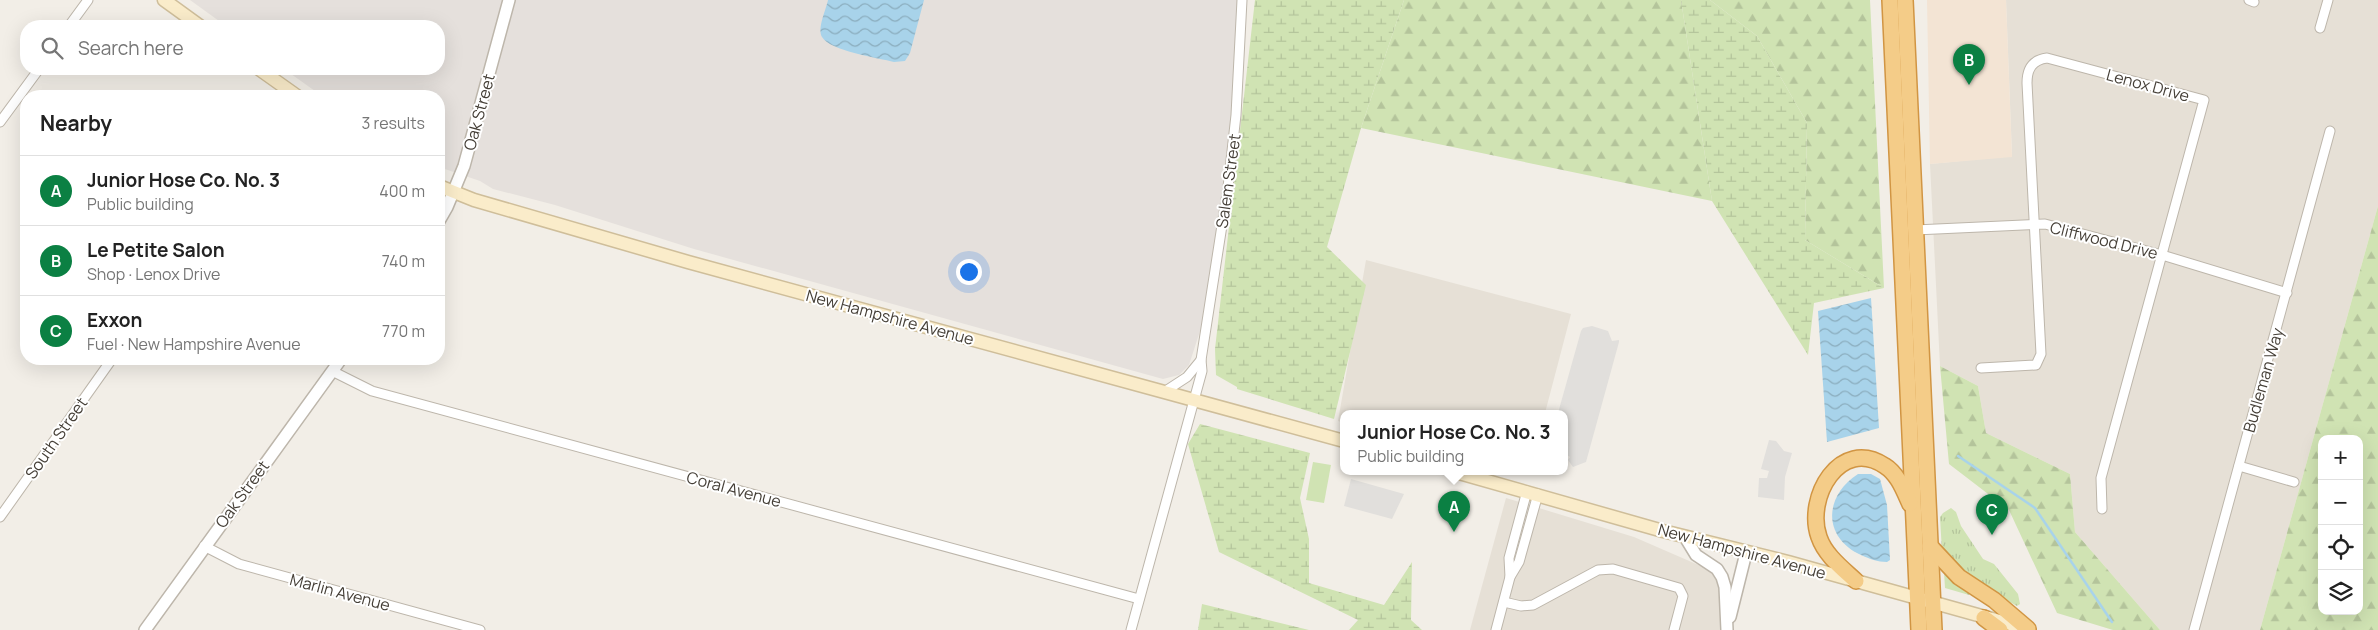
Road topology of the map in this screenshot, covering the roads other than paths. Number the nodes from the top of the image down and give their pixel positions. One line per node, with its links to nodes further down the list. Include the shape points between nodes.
1 (88, 0): 8 (street)
2 (164, 0): 9 (main road)
3 (509, 0): 19 (street, Oak Street)
4 (1242, 0): 25 (street, Salem Street, via 1236,114 1228,187)
5 (1890, 0): 38 (highway)
6 (1905, 0): 22 (highway)
7 (2328, 0): 10 (street)
8 (73, 20)
9 (192, 20)
10 (2320, 28)
11 (35, 75): 13 (street)
12 (267, 75): 14 (main road)
13 (24, 90)
14 (288, 90)
15 (20, 95): 16 (street)
16 (0, 122)
17 (2330, 130): 24 (street, Budleman Way)
18 (445, 188): 19 (main road, New Hampshire Avenue)
19 (454, 192): 20 (street, Oak Street); 30 (main road, New Hampshire Avenue, via 688,262)
20 (445, 209)
21 (2036, 224): 22 (street, Cliffwood Drive); 23 (street, Cliffwood Drive); 23 (street, Lenox Drive, via 2027,74 2034,62 2047,58 2204,100); 28 (street, Lenox Drive, via 2040,360 2036,365)
22 (1915, 230): 42 (highway)
23 (2162, 255): 24 (street, Cliffwood Drive); 37 (street, Lenox Drive, via 2101,478)
24 (2287, 293): 33 (street, Budleman Way)
25 (1201, 360): 30 (street, via 1194,371); 31 (street, Salem Street, via 1202,371)
26 (108, 365): 39 (street, South Street)
27 (336, 365): 29 (street, Oak Street)
28 (1981, 368)
29 (332, 371): 41 (street, Oak Street); 45 (street, Coral Avenue, via 372,391)
30 (1164, 392): 31 (main road, New Hampshire Avenue)
31 (1194, 401): 32 (main road, New Hampshire Avenue); 45 (street, Salem Street)
32 (1340, 440)
33 (2239, 466): 35 (street); 60 (street, Budleman Way)
34 (1467, 475): 36 (main road, New Hampshire Avenue)
35 (2294, 482)
36 (1533, 493): 40 (main road, New Hampshire Avenue); 47 (street, via 1519,562 1510,577)
37 (2102, 509)
38 (1913, 511): 44 (highway, via 1892,472 1877,462 1850,461 1828,477 1816,513 1819,537 1832,558); 46 (highway)
39 (0, 517)
40 (1685, 537): 43 (main road, New Hampshire Avenue); 50 (street, via 1696,555 1717,568 1722,577)
41 (204, 546): 52 (street, Oak Street); 53 (street, Marlin Avenue, via 239,564)
42 (1930, 546): 48 (highway); 51 (highway, via 1959,577)
43 (1746, 553): 44 (main road, New Hampshire Avenue); 50 (street)
44 (1856, 581): 46 (main road, New Hampshire Avenue)
45 (1139, 599): 54 (street, Salem Street)
46 (1918, 599): 48 (main road, New Hampshire Avenue); 57 (highway)
47 (1504, 602): 55 (street); 56 (street, via 1533,605 1598,570 1614,569 1679,588 1683,596)
48 (1933, 603): 49 (main road, New Hampshire Avenue); 58 (highway)
49 (1984, 618): 51 (main road, New Hampshire Avenue); 59 (highway)
50 (1727, 628)
51 (2030, 629)
52 (145, 630)
53 (480, 630)
54 (1131, 630)
55 (1496, 630)
56 (1674, 630)
57 (1919, 630)
58 (1934, 630)
59 (2000, 630)
60 (2194, 630)

